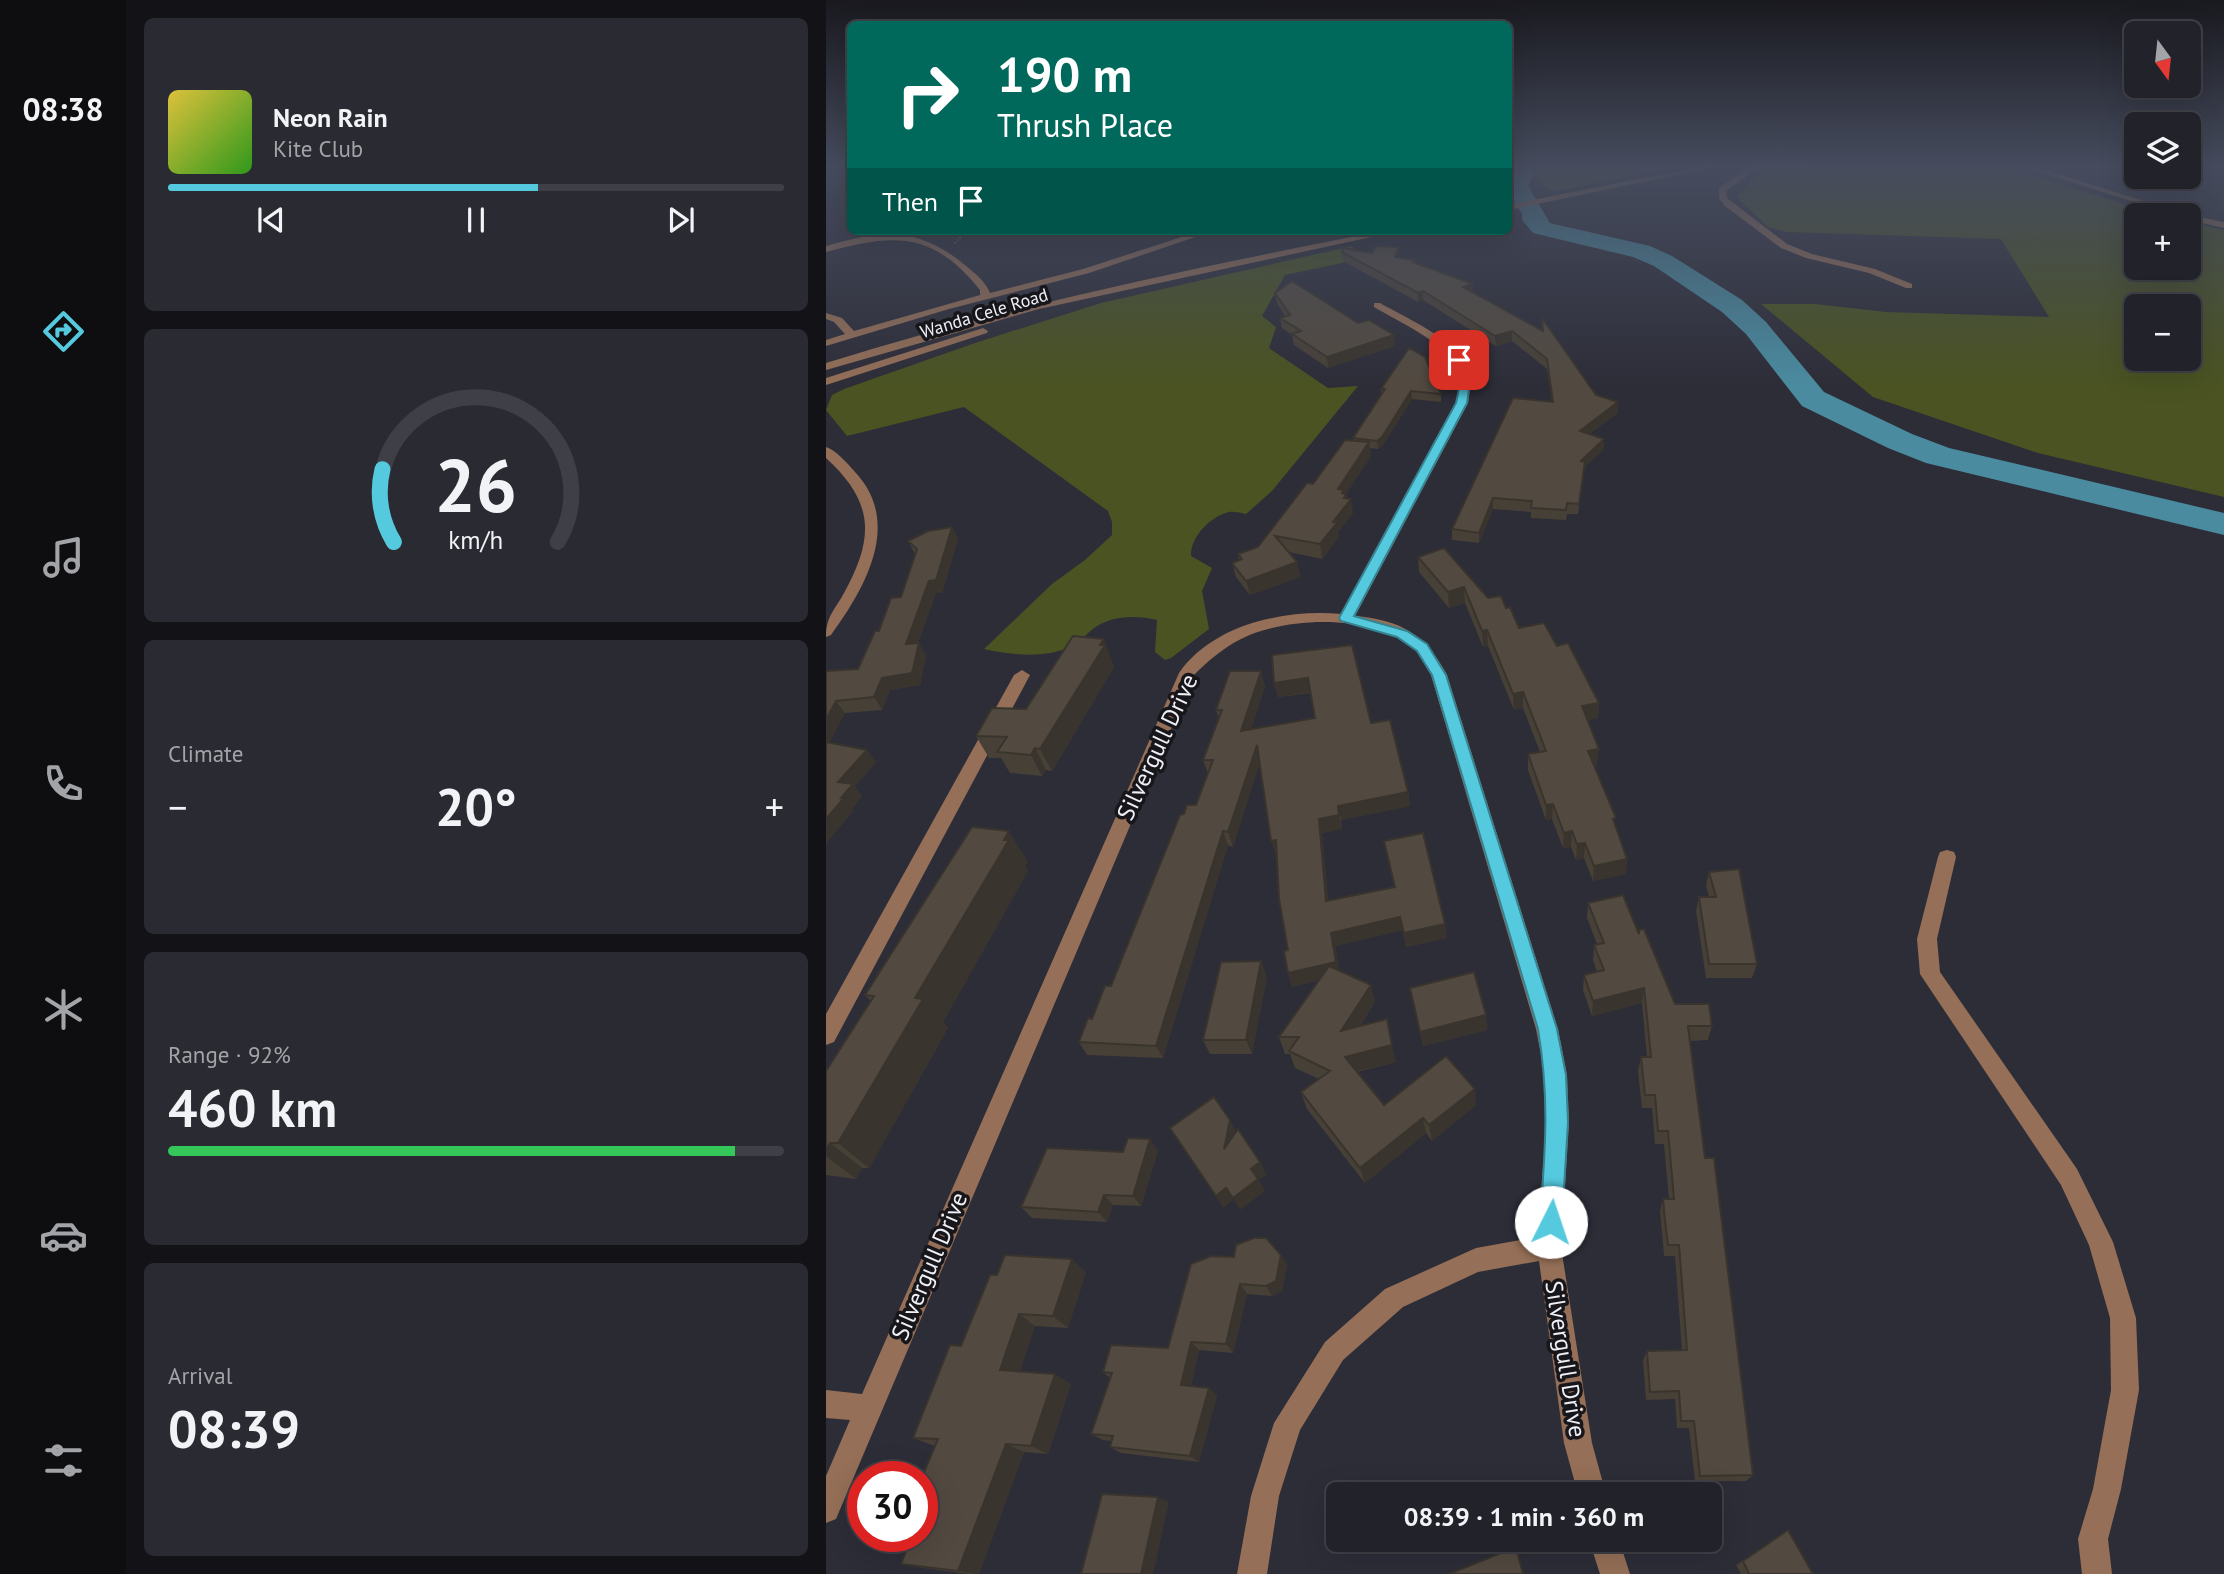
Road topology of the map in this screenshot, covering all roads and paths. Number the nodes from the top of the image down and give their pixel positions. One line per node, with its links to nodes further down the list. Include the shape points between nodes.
1 (867, 238): 6 (street)
2 (918, 238): 10 (street, via 968,271 985,290)
3 (1186, 238): 9 (street)
4 (1357, 238): 7 (street, Wanda Cele Road)
5 (1776, 238): 8 (street, via 1794,251 1872,271)
6 (826, 248)
7 (1236, 262): 12 (street, Wanda Cele Road); 17 (street, Wanda Cele Road, via 1068,305)
8 (1909, 286)
9 (998, 295): 10 (street); 12 (street)
10 (985, 298): 14 (street)
11 (1377, 304): 19 (street, via 1451,351 1466,383 1462,403)
12 (1006, 312): 16 (street, Wanda Cele Road, via 937,326)
13 (826, 316): 14 (street, via 838,320)
14 (851, 334): 15 (street)
15 (826, 343)
16 (826, 367)
17 (826, 382)
18 (826, 451): 20 (street, via 856,480 873,524 860,578)
19 (1346, 618): 24 (street, Silvergull Drive, via 1402,634 1423,648 1439,675 1548,1029 1558,1122); 26 (street, Silvergull Drive, via 1279,622 1243,632 1209,651 1187,673)
20 (826, 632)
21 (1022, 675): 23 (street)
22 (1947, 857): 32 (street, via 1927,939 1930,974 2070,1177 2101,1242 2123,1318 2125,1390 2093,1539)
23 (826, 1035)
24 (1549, 1247): 27 (street, Silvergull Drive, via 1578,1443); 30 (street, via 1476,1260 1394,1298 1334,1352 1288,1423 1265,1496)
25 (826, 1404): 26 (street)
26 (868, 1408): 28 (street, Silvergull Drive)
27 (1589, 1482)
28 (826, 1509)
29 (1608, 1552): 31 (street)
30 (1252, 1574)
31 (1615, 1574)
32 (2097, 1574)

